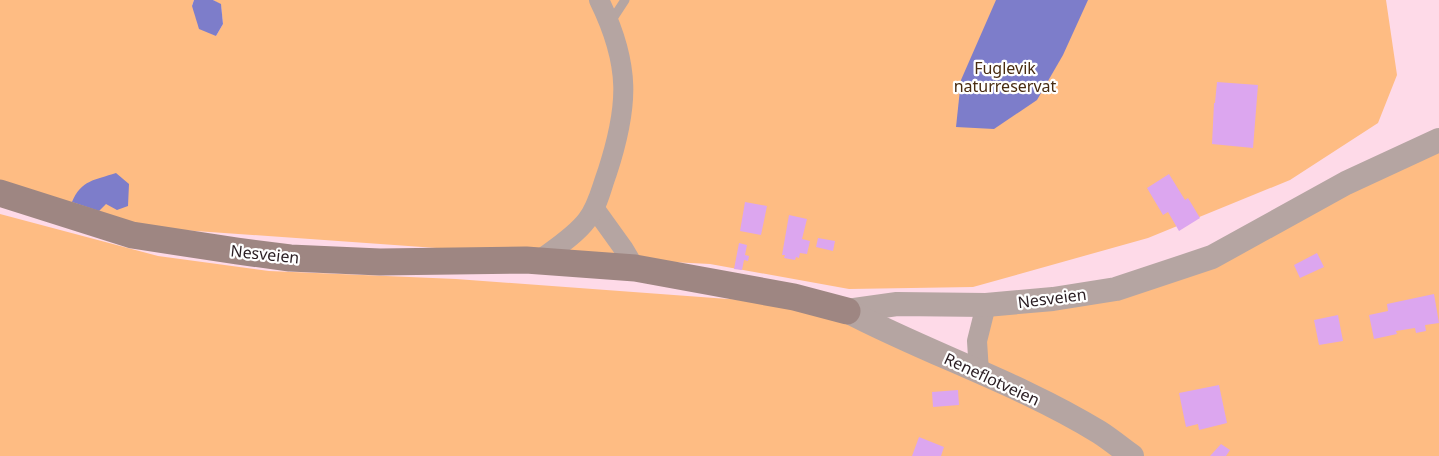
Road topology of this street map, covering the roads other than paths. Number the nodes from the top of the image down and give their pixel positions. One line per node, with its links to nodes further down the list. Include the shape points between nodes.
1 (599, 0): 3 (street)
2 (625, 0): 3 (lane)
3 (610, 23): 6 (street, via 625,84 612,157)
4 (1439, 140): 9 (street, Nesveien, via 1346,183 1212,257 1116,290)
5 (0, 193): 7 (main road, Nesveien, via 132,235 290,258)
6 (595, 209): 7 (street, via 586,222); 8 (street)
7 (538, 261): 8 (main road, Nesveien)
8 (635, 268): 10 (main road, Nesveien, via 794,297)
9 (986, 305): 10 (street, Nesveien, via 897,304); 11 (street, via 977,341)
10 (847, 311): 11 (street, Reneflotveien)
11 (979, 372): 12 (street, Reneflotveien, via 1099,432)
12 (1132, 456)

